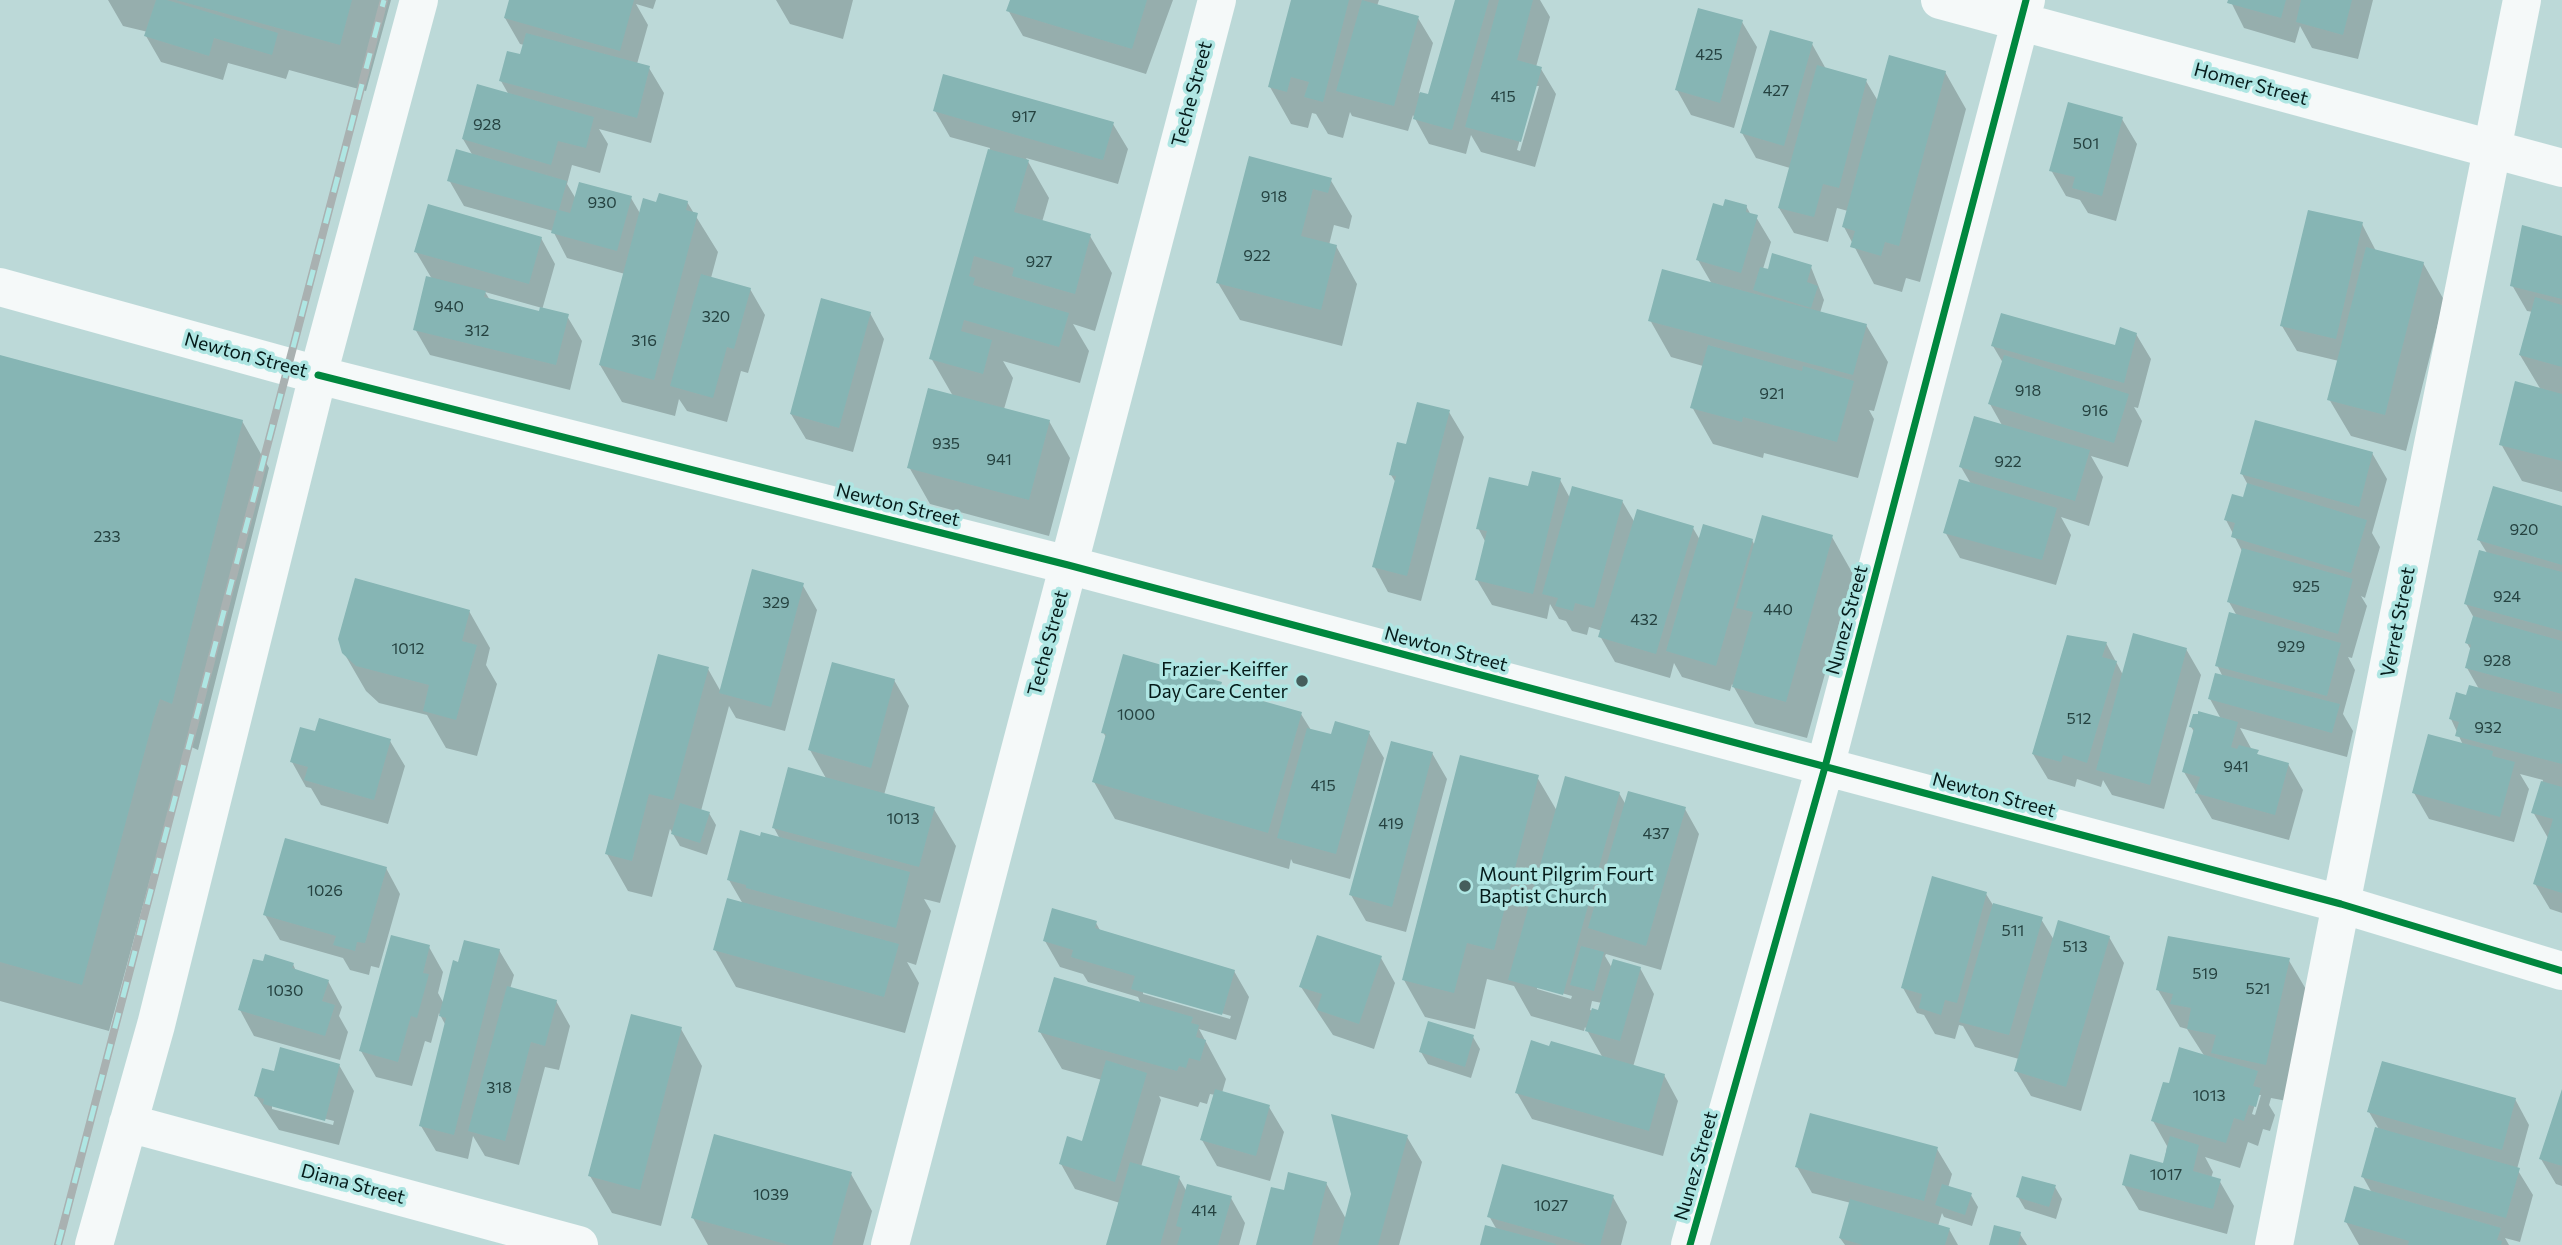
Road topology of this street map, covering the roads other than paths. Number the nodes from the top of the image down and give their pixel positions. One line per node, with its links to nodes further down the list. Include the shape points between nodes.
1 (419, 0): 9 (street)
2 (1217, 0): 10 (street, Teche Street)
3 (1940, 0): 5 (street, Homer Street)
4 (2522, 0): 6 (street, Verret Street)
5 (2024, 11): 6 (street, Homer Street); 11 (street, Nunez Street)
6 (2493, 150): 7 (street, Homer Street); 12 (street, Verret Street)
7 (2562, 168)
8 (0, 287): 9 (street, Newton Street)
9 (318, 375): 10 (street, Newton Street); 14 (street)
10 (1068, 565): 11 (street, Newton Street); 17 (street, Teche Street)
11 (1825, 766): 12 (street, Newton Street); 18 (street, Nunez Street)
12 (2341, 904): 13 (street, Newton Street); 19 (street, Verret Street)
13 (2562, 971)
14 (128, 1123): 15 (street); 16 (street, Diana Street)
15 (94, 1245)
16 (579, 1245)
17 (890, 1245)
18 (1690, 1245)
19 (2274, 1245)

